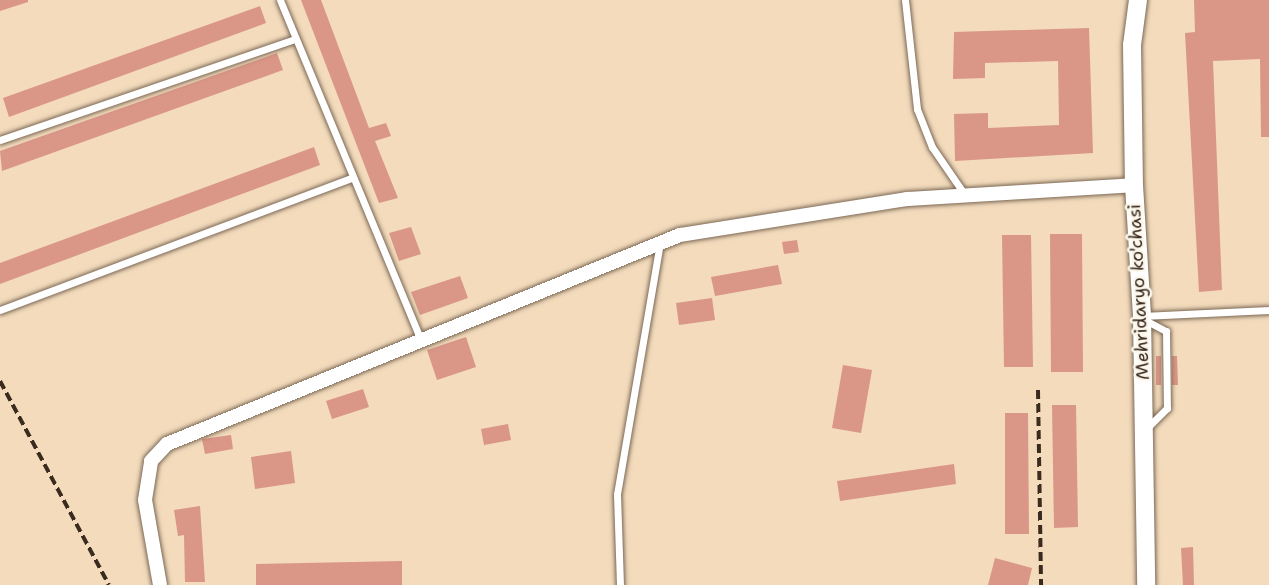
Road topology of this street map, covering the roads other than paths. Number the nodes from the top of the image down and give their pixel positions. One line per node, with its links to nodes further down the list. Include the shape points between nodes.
1 (280, 0): 4 (lane)
2 (905, 0): 8 (lane, via 917,109 932,147)
3 (1138, 0): 7 (main road, Мehridaryo ko'chasi, via 1132,45)
4 (292, 40): 5 (lane); 6 (lane)
5 (0, 140)
6 (353, 177): 10 (lane); 13 (lane)
7 (1134, 185): 8 (street); 12 (main road, Мehridaryo ko'chasi)
8 (965, 195): 9 (street, via 907,199)
9 (660, 243): 13 (street); 15 (lane, via 617,494)
10 (0, 310)
11 (1269, 310): 12 (lane)
12 (1142, 317): 16 (main road, Мehridaryo ko'chasi)
13 (422, 343): 14 (street, via 167,444 151,461 145,500)
14 (160, 585)
15 (620, 585)
16 (1146, 585)

